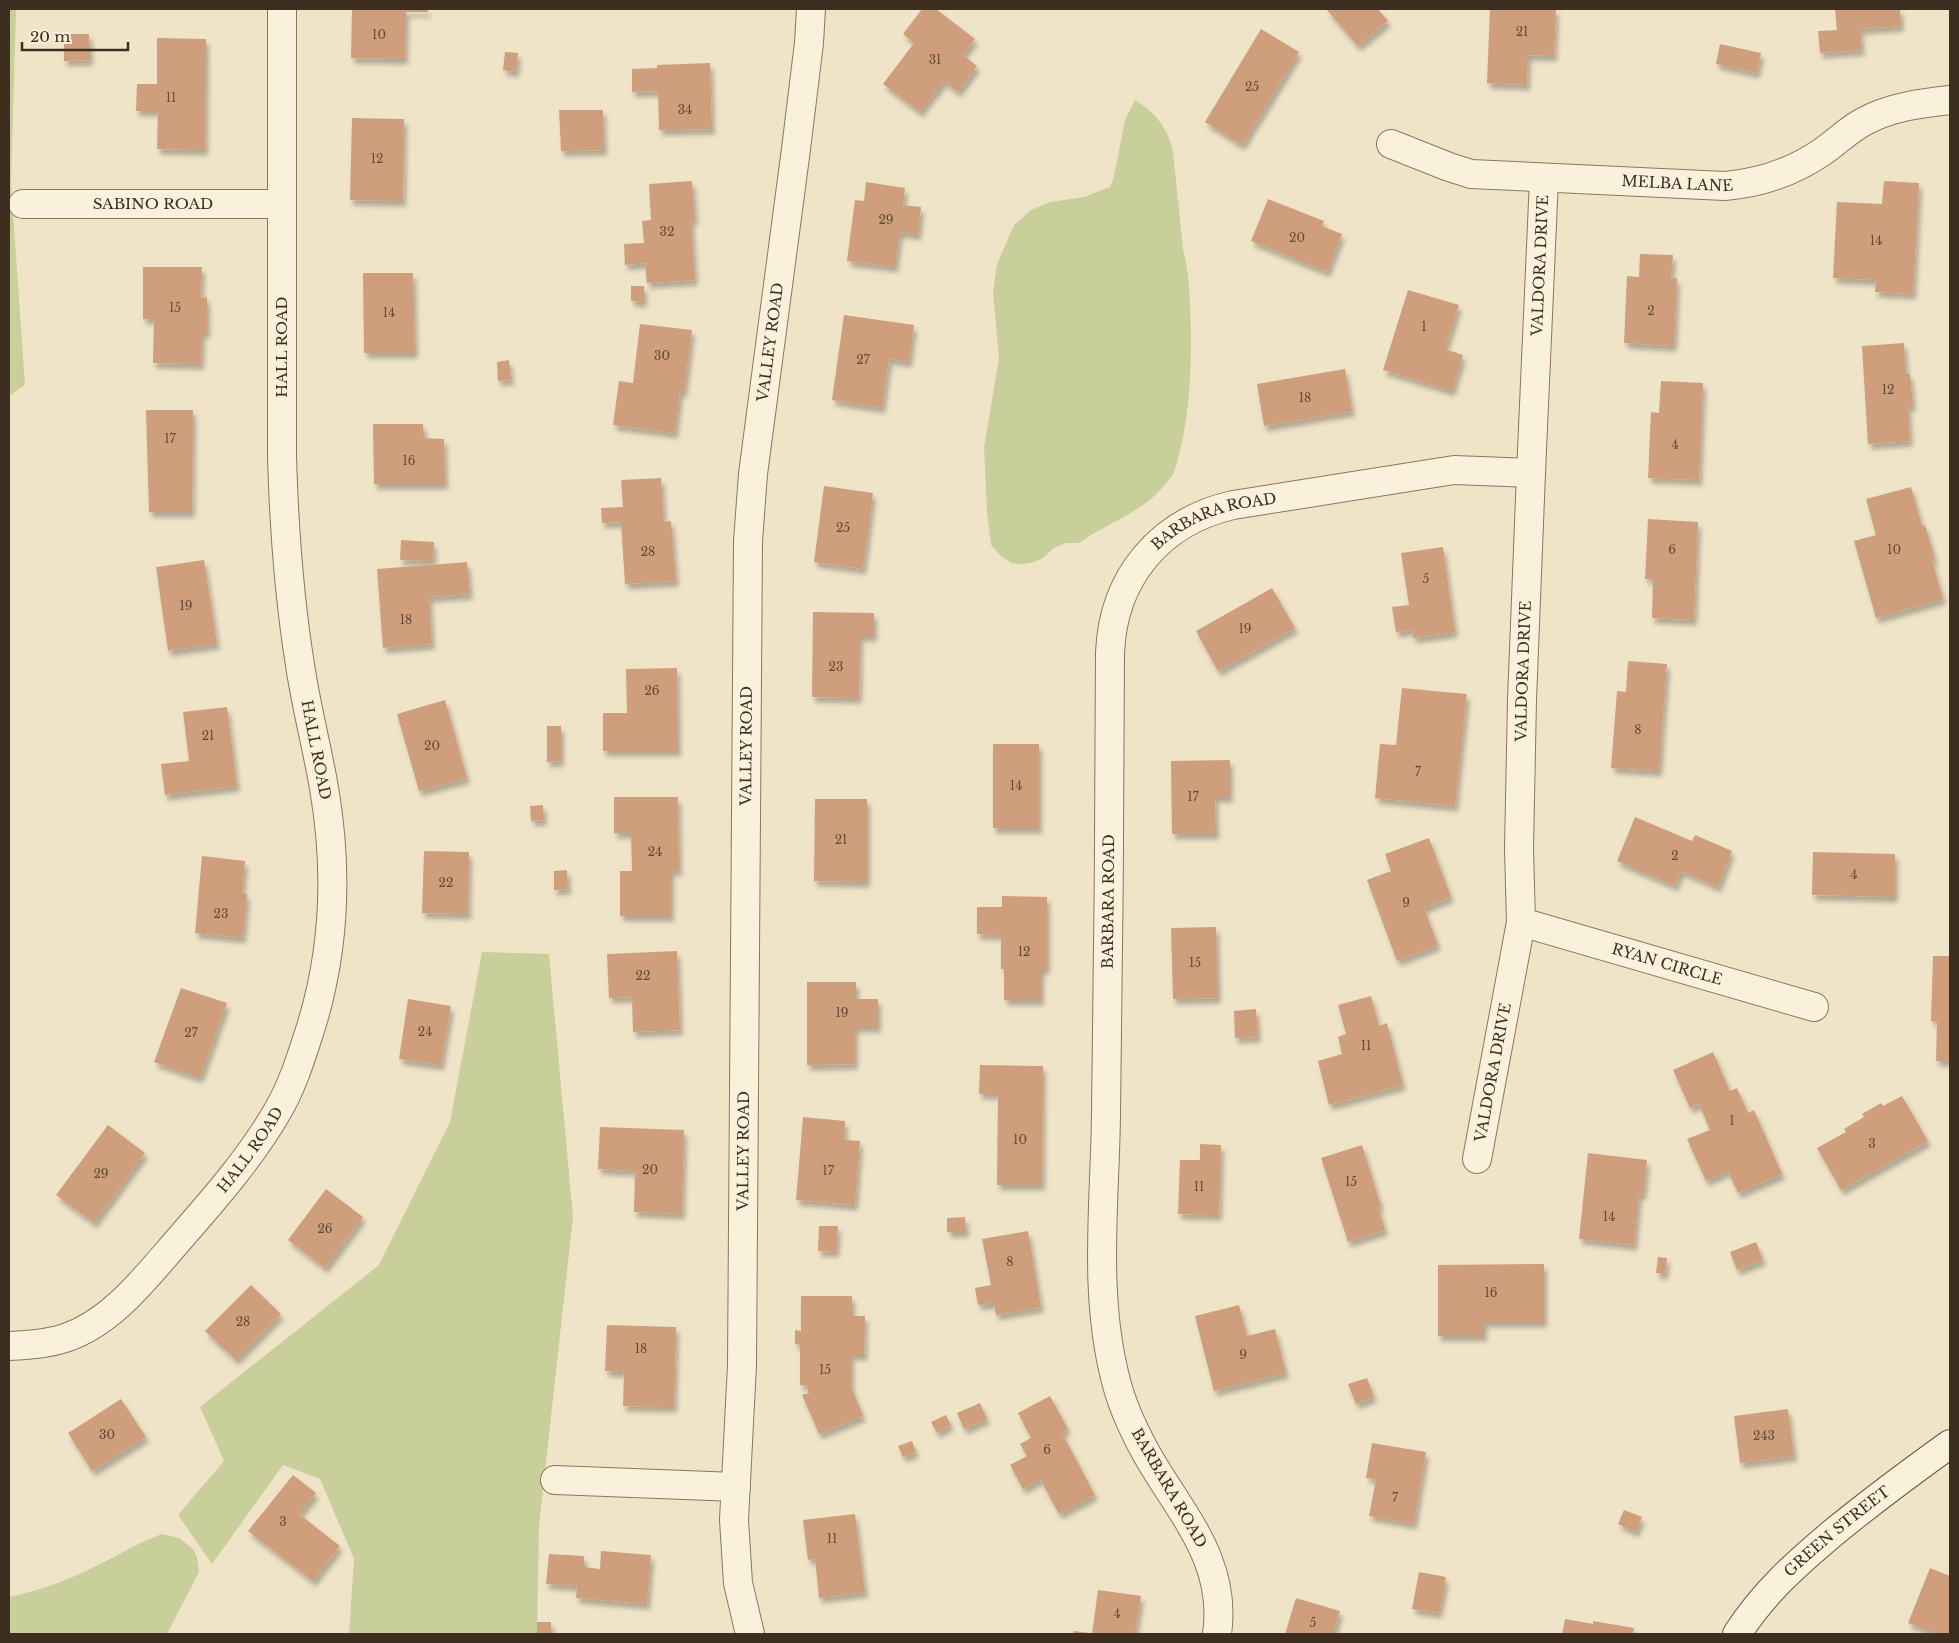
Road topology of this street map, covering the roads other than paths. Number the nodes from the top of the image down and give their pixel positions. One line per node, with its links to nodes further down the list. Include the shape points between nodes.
1 (282, 9): 7 (street, HALL ROAD)
2 (812, 9): 15 (street, VALLEY ROAD, via 750,514 746,669 742,1365)
3 (1950, 100): 5 (street, MELBA LANE, via 1904,107 1874,116 1806,162 1776,176 1744,185)
4 (1391, 144): 5 (street, MELBA LANE, via 1472,174)
5 (1544, 179): 8 (street, VALDORA DRIVE)
6 (23, 204): 7 (street, SABINO ROAD)
7 (282, 204): 12 (street, HALL ROAD, via 284,525 296,641 332,845 331,927 318,1006 292,1082 278,1112 218,1195 140,1283 106,1315 78,1333 50,1342)
8 (1530, 472): 9 (street, VALDORA DRIVE, via 1519,849); 17 (street, BARBARA ROAD, via 1454,470 1232,505 1207,512 1173,530 1153,547 1130,578 1115,615 1110,654 1104,1306 1114,1372 1127,1414 1146,1452 1198,1534 1209,1560 1218,1600)
9 (1521, 922): 10 (street, RYAN CIRCLE); 11 (street, VALDORA DRIVE)
10 (1814, 1007)
11 (1477, 1158)
12 (9, 1346)
13 (1950, 1444): 18 (street, GREEN STREET, via 1873,1500 1789,1570 1759,1602)
14 (555, 1480): 15 (street)
15 (736, 1487): 16 (street, VALLEY ROAD, via 735,1552)
16 (750, 1634)
17 (1217, 1634)
18 (1737, 1634)

